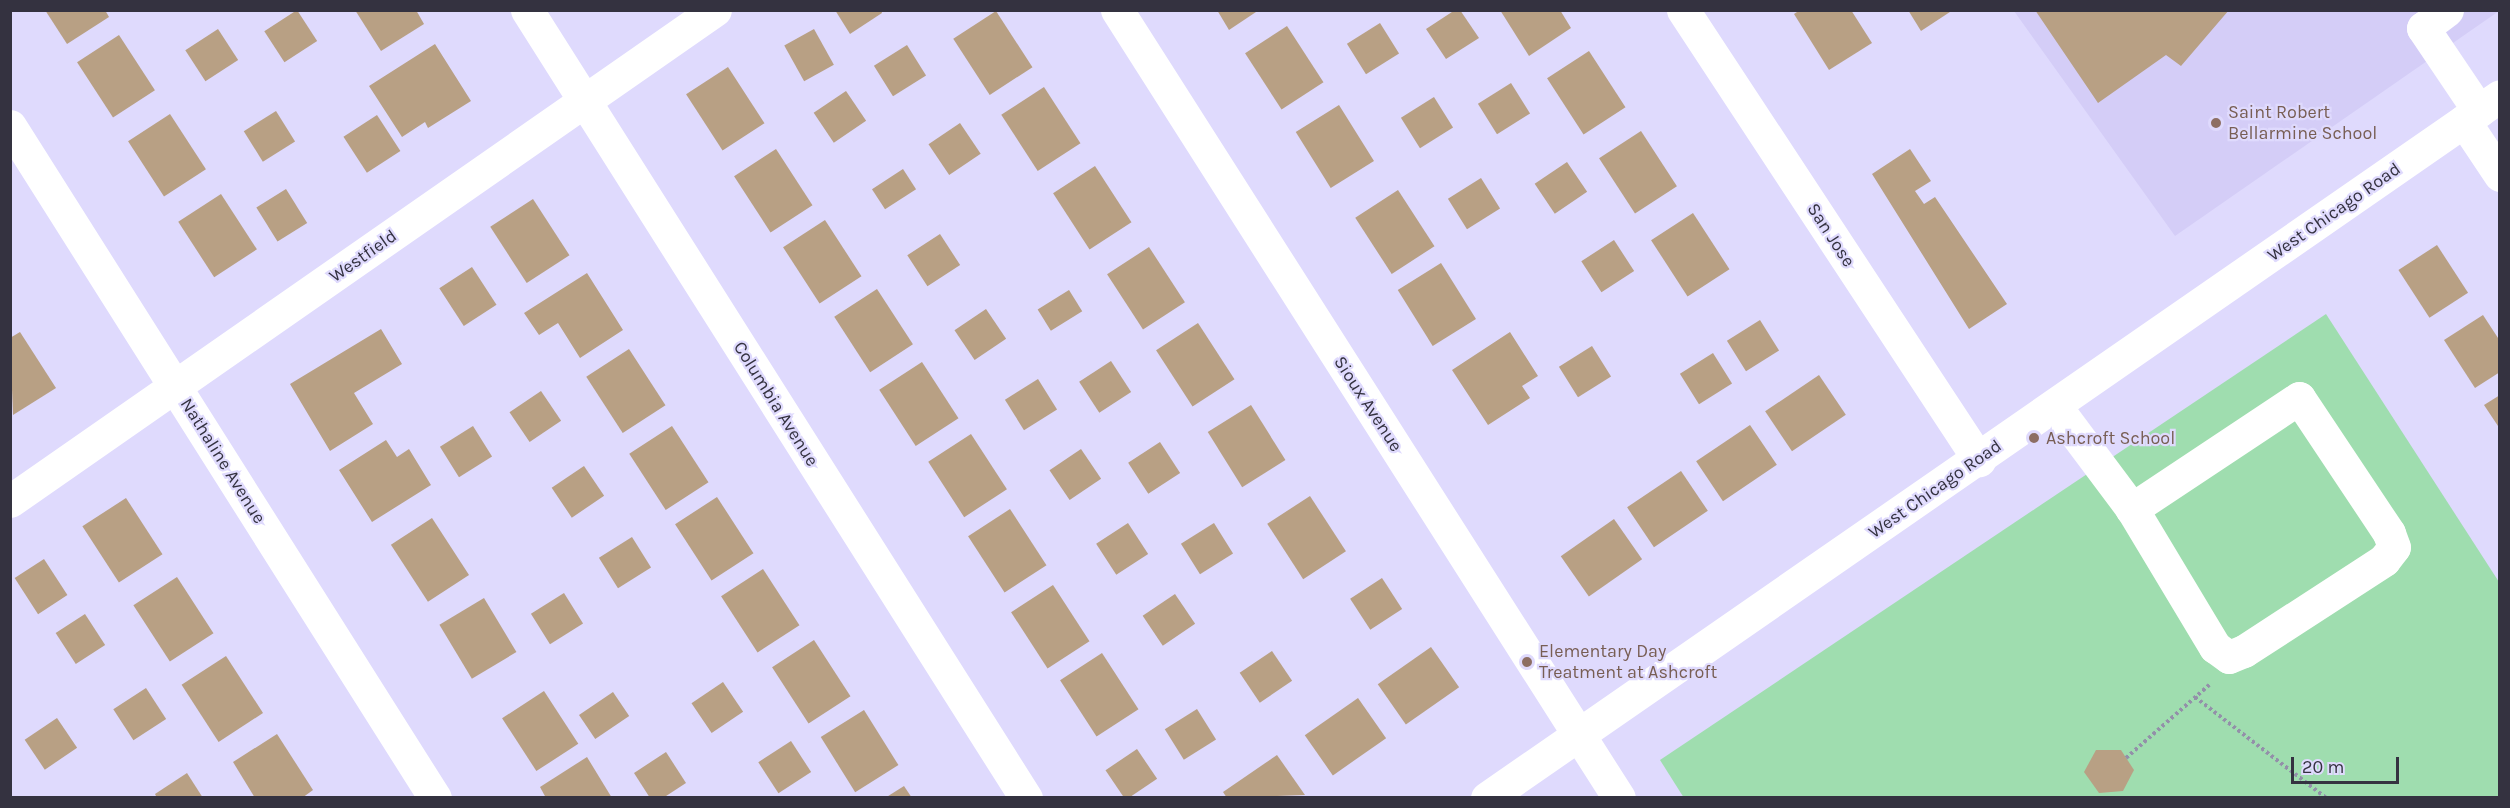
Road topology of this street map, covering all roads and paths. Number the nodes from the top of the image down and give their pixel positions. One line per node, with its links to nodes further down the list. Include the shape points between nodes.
1 (527, 10): 6 (street, Columbia Avenue)
2 (715, 10): 6 (street, Westfield)
3 (1117, 10): 17 (street, Sioux Avenue)
4 (1683, 10): 12 (street, San Jose)
5 (2427, 16): 7 (street)
6 (584, 102): 10 (street, Westfield); 20 (street, Columbia Avenue)
7 (2481, 109): 9 (street); 11 (street, West Chicago Road)
8 (10, 126): 10 (street, Nathaline Avenue)
9 (2499, 176)
10 (176, 386): 13 (street, Westfield); 19 (street, Nathaline Avenue)
11 (2055, 406): 12 (street, West Chicago Road); 14 (street)
12 (1978, 460): 17 (street, West Chicago Road)
13 (10, 501)
14 (2132, 509): 15 (street, via 2215,647); 15 (street, via 2299,398 2389,533 2394,547 2384,560)
15 (2229, 657): 16 (path)
16 (2195, 697): 18 (path); 23 (path)
17 (1578, 734): 21 (street, West Chicago Road); 22 (street, Sioux Avenue)
18 (2126, 758)
19 (435, 798)
20 (1026, 798)
21 (1487, 798)
22 (1619, 798)
23 (2326, 798)

